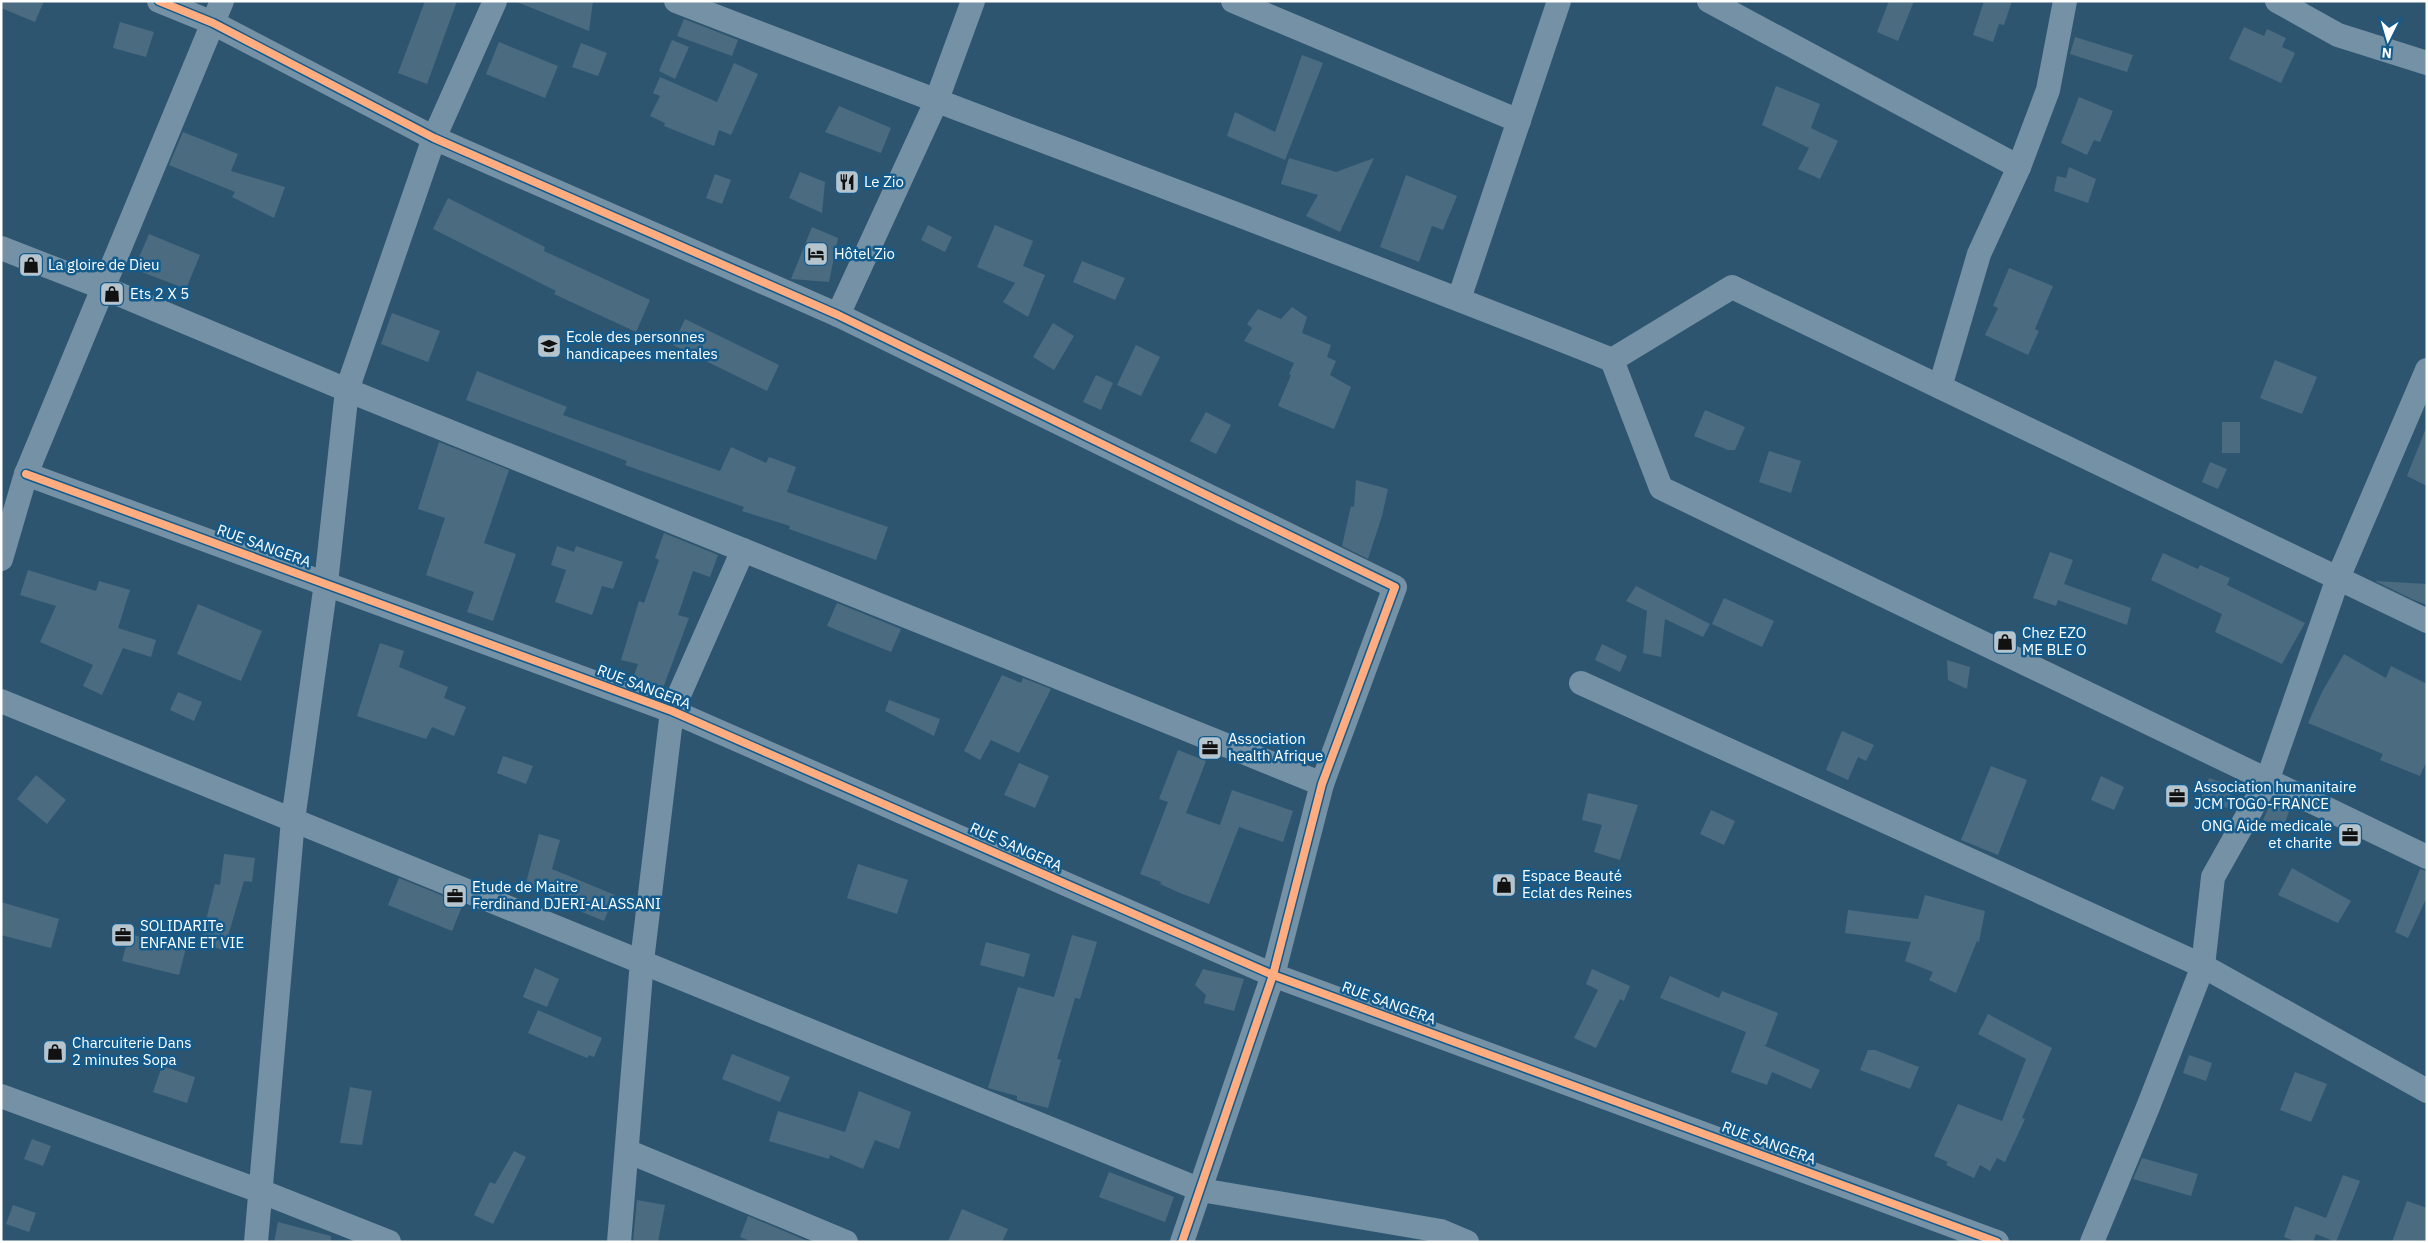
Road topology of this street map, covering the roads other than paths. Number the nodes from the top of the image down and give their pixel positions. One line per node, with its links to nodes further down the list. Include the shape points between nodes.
1 (159, 1): 11 (street)
2 (222, 1): 11 (street)
3 (495, 1): 15 (street)
4 (676, 1): 13 (street)
5 (973, 1): 13 (street)
6 (1233, 1): 14 (street)
7 (1560, 1): 14 (street)
8 (1710, 1): 16 (street)
9 (2065, 1): 16 (street, via 2048,90)
10 (2276, 1): 12 (street, via 2338,35)
11 (213, 23): 15 (street); 18 (street)
12 (2427, 63)
13 (936, 102): 19 (street); 20 (street)
14 (1519, 121): 19 (street)
15 (434, 138): 20 (street); 24 (street)
16 (2019, 167): 23 (street, via 1979,254)
17 (1, 248): 18 (street)
18 (104, 288): 24 (street); 25 (street)
19 (1458, 299): 21 (street)
20 (838, 315): 35 (street, via 1395,587)
21 (1612, 360): 23 (street, via 1732,287); 34 (street, via 1661,488)
22 (2427, 370): 28 (street)
23 (1940, 387): 28 (street)
24 (346, 390): 26 (street); 29 (street)
25 (26, 474): 27 (street); 29 (street, RUE SANGERA)
26 (742, 550): 33 (street); 35 (street)
27 (1, 559)
28 (2338, 578): 30 (street); 34 (street)
29 (326, 583): 33 (street, RUE SANGERA); 36 (street)
30 (2427, 620)
31 (1581, 683): 39 (street)
32 (1, 701): 36 (street)
33 (672, 711): 38 (street); 40 (street, RUE SANGERA)
34 (2267, 781): 37 (street); 39 (street, via 2213,877)
35 (1322, 784): 40 (street)
36 (293, 820): 38 (street); 45 (street)
37 (2427, 857)
38 (642, 960): 43 (street); 44 (street)
39 (2203, 966): 41 (street); 53 (street)
40 (1273, 975): 44 (street); 52 (street, RUE SANGERA)
41 (2427, 1091)
42 (1, 1096): 45 (street)
43 (627, 1150): 48 (street); 49 (street)
44 (1201, 1190): 50 (street); 51 (street, via 1441,1231)
45 (260, 1191): 46 (street); 47 (street)
46 (256, 1242)
47 (389, 1242)
48 (620, 1242)
49 (846, 1242)
50 (1182, 1242)
51 (1467, 1242)
52 (1997, 1242)
53 (2092, 1242)

